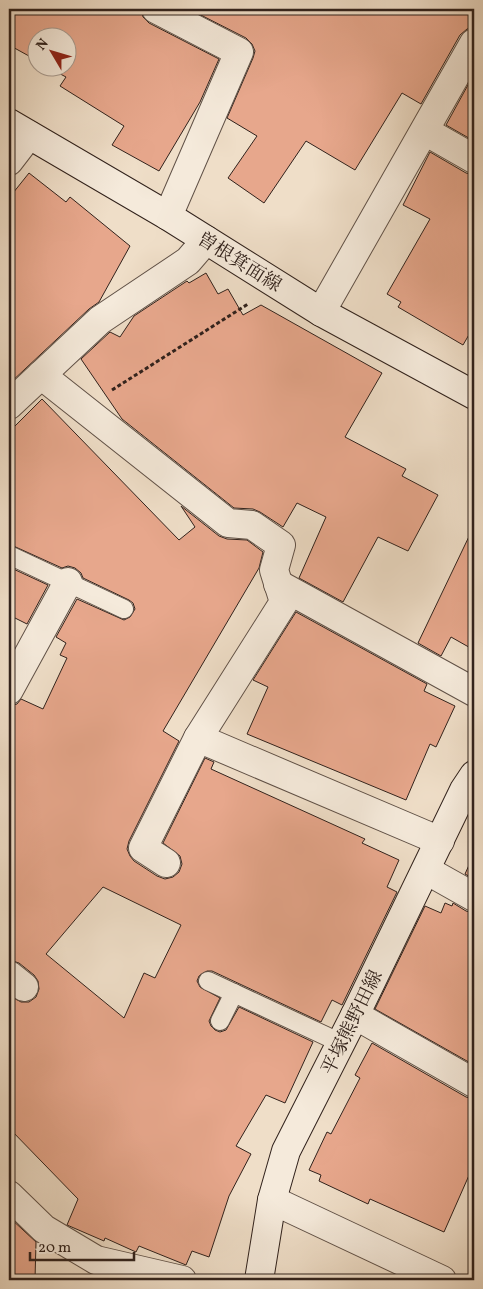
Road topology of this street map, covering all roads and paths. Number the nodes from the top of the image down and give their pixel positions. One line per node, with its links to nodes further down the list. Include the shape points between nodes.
1 (156, 9): 7 (street, via 239,52)
2 (474, 43): 4 (street)
3 (19, 129): 6 (street); 7 (street, 曽根箕面線)
4 (424, 131): 5 (street); 10 (street)
5 (474, 159)
6 (9, 161)
7 (168, 216): 8 (street, 曽根箕面線)
8 (206, 240): 9 (street, 曽根箕面線); 11 (street, via 188,261 100,320)
9 (269, 279): 10 (street, 曽根箕面線); 14 (path, via 257,299)
10 (321, 312): 12 (street, 曽根箕面線)
11 (41, 375): 13 (street); 14 (street)
12 (474, 396)
13 (9, 404)
14 (84, 409): 17 (street, via 228,523 252,525 281,544 274,570)
15 (9, 555): 16 (lane)
16 (68, 582): 18 (lane); 19 (street)
17 (278, 584): 20 (street); 21 (street, via 284,602)
18 (124, 609)
19 (11, 681)
20 (474, 692)
21 (198, 738): 23 (street); 24 (street, via 143,848)
22 (474, 775): 23 (street, 平塚熊野田線)
23 (440, 841): 25 (street, 平塚熊野田線)
24 (166, 863)
25 (426, 870): 26 (street); 29 (street, 平塚熊野田線)
26 (474, 897)
27 (208, 981): 28 (lane)
28 (234, 993): 30 (lane); 31 (lane)
29 (355, 1015): 31 (street, 平塚熊野田線); 32 (street)
30 (220, 1021)
31 (341, 1043): 34 (street, 平塚熊野田線, via 286,1151)
32 (474, 1083)
33 (9, 1195): 35 (street, via 44,1229 96,1260)
34 (272, 1200): 36 (street, 平塚熊野田線); 37 (street)
35 (182, 1280)
36 (259, 1280)
37 (442, 1280)

